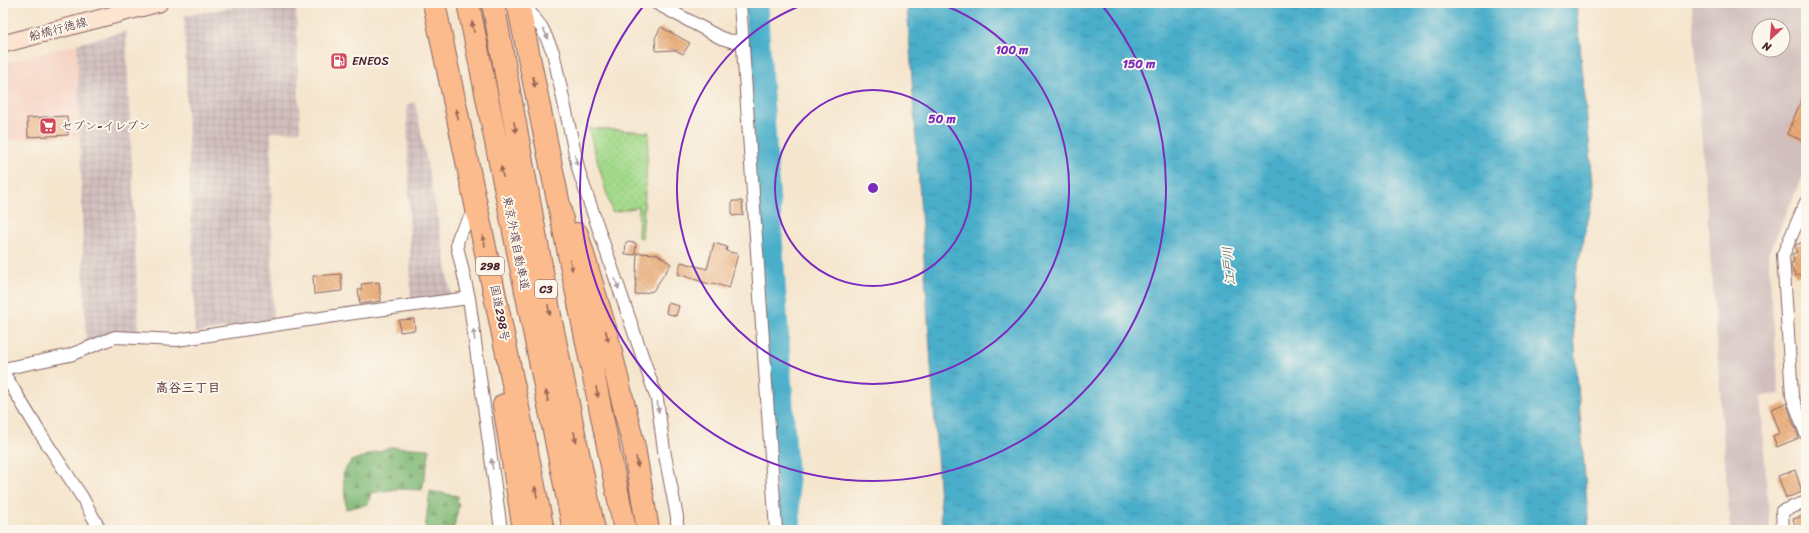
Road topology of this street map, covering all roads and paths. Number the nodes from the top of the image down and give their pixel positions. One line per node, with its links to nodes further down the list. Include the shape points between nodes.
1 (159, 3): 10 (main road, 船橋行徳線)
2 (434, 3): 13 (highway, 国道298号 / 298, one-way to 2)
3 (468, 3): 25 (highway, 東京外環自動車道 / C3, one-way to 3)
4 (493, 3): 26 (highway, 東京外環自動車道 / C3, one-way to 26, via 553,328)
5 (518, 3): 11 (highway, one-way to 11)
6 (523, 3): 29 (street, one-way to 29, via 542,28 553,52 579,172 653,386)
7 (656, 3): 9 (street, via 721,38 731,41)
8 (740, 3): 9 (street)
9 (743, 40): 30 (street)
10 (3, 44)
11 (545, 138): 27 (highway, one-way to 27); 28 (highway, one-way to 28, via 573,220 605,328 634,447)
12 (1806, 202): 14 (street)
13 (476, 209): 15 (highway, 国道298号 / 298, one-way to 13); 16 (street, via 457,239)
14 (1803, 215): 19 (street, via 1783,255 1792,396)
15 (493, 280): 23 (highway, via 506,416); 24 (highway, 国道298号 / 298, one-way to 15)
16 (469, 298): 17 (street, via 177,340 115,337 70,355); 22 (street, one-way to 16)
17 (3, 369)
18 (3, 372): 21 (street)
19 (1806, 434)
20 (1806, 502): 31 (street, via 1782,511)
21 (100, 530)
22 (501, 530)
23 (524, 530)
24 (543, 530)
25 (574, 530)
26 (594, 530)
27 (625, 530)
28 (648, 530)
29 (678, 530)
30 (776, 530)
31 (1783, 530)

